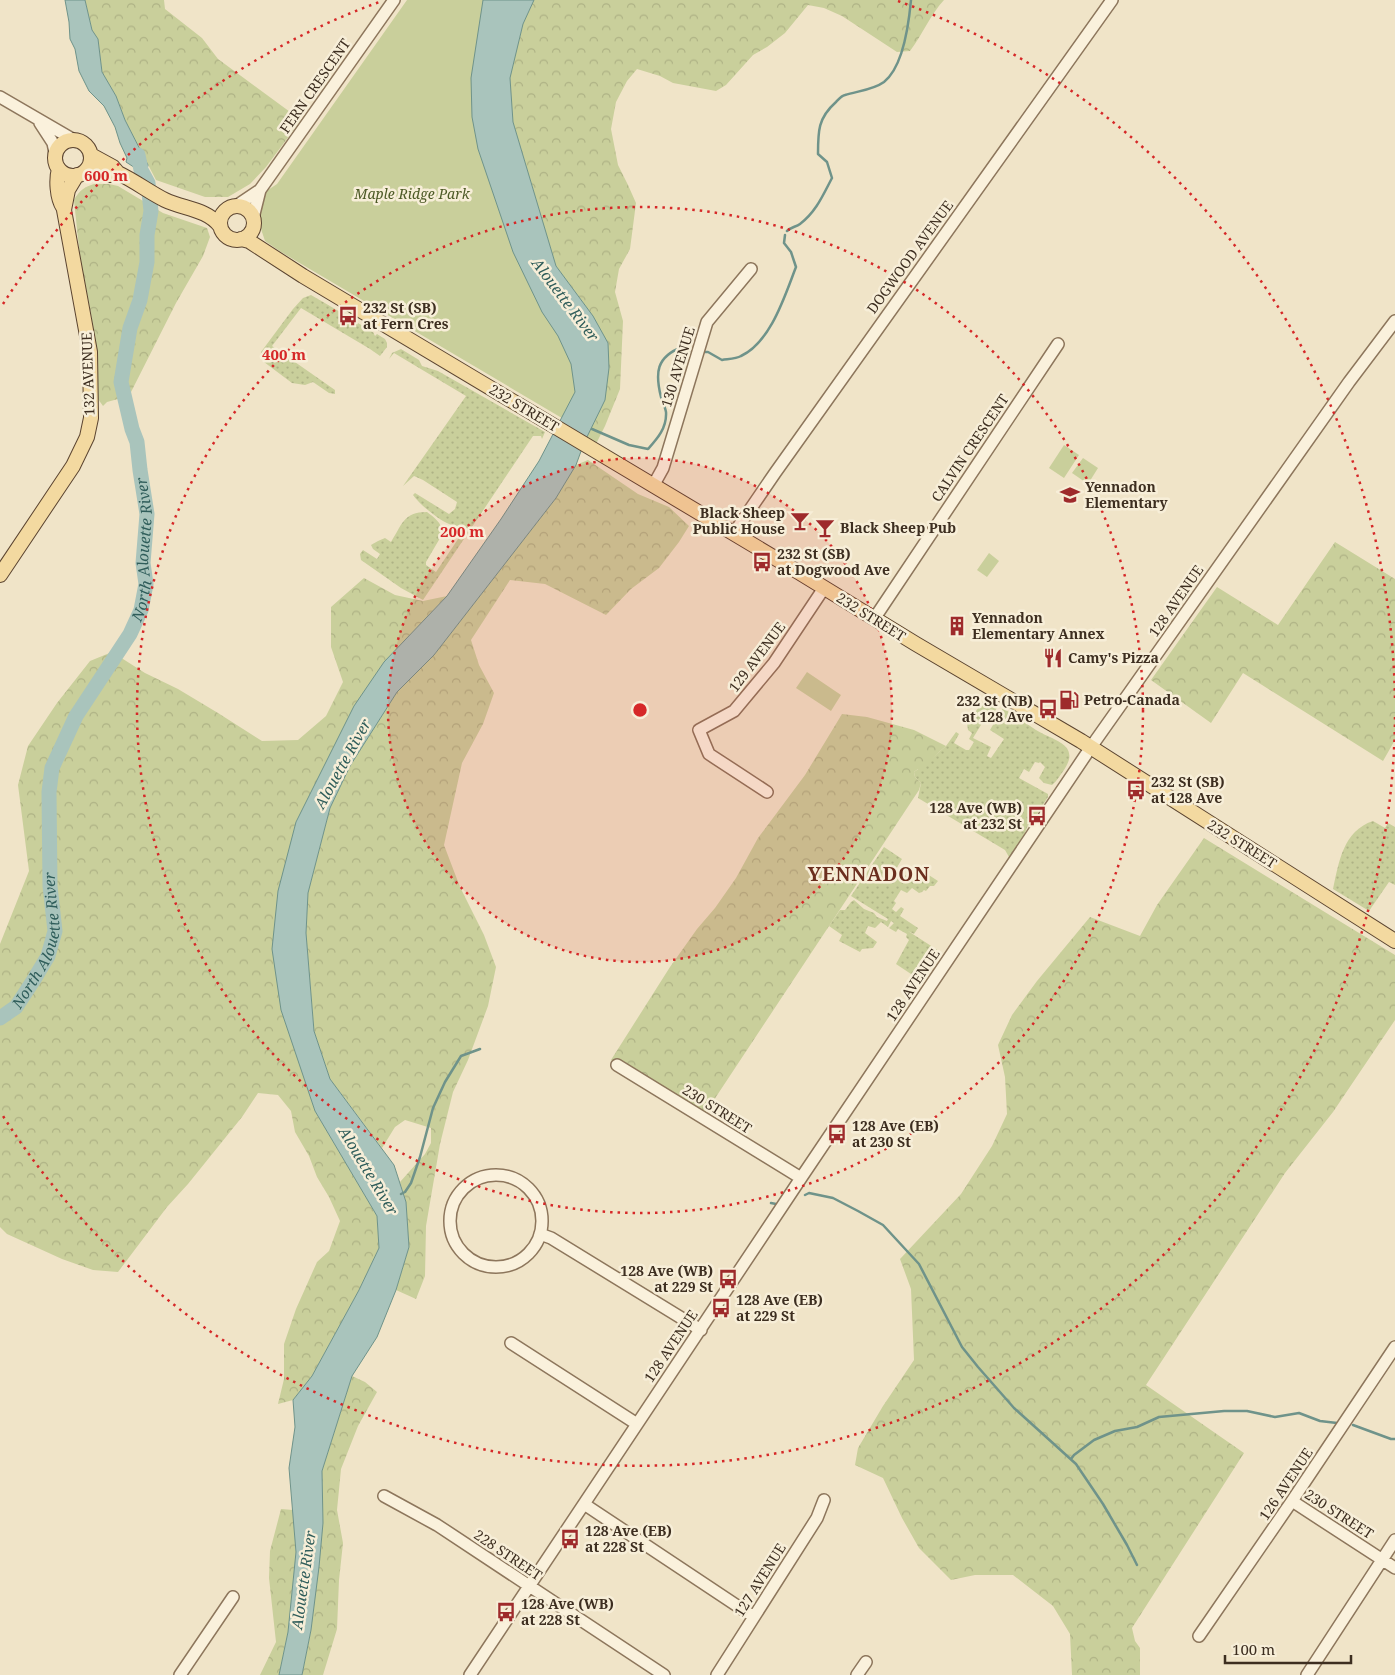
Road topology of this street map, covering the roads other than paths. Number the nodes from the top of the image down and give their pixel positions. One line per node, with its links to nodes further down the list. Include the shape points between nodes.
1 (394, 0): 11 (street, FERN CRESCENT)
2 (1112, 0): 23 (street, DOGWOOD AVENUE)
3 (0, 97): 4 (street)
4 (40, 121): 5 (street); 6 (street)
5 (74, 140): 6 (main road, via 62,143); 7 (main road, via 85,144)
6 (55, 153): 8 (main road)
7 (91, 155): 9 (main road, via 90,163); 10 (main road)
8 (59, 169): 9 (main road, via 69,176); 13 (main road, 132 AVENUE, via 59,202)
9 (81, 173): 10 (main road); 13 (main road, 132 AVENUE, via 68,190)
10 (121, 174): 14 (main road, via 167,201)
11 (260, 190): 12 (street, FERN CRESCENT); 15 (street, FERN CRESCENT)
12 (231, 207): 14 (main road); 15 (main road, via 247,209); 16 (main road, via 220,220)
13 (64, 210): 24 (main road, 132 AVENUE, via 90,352 91,418 87,437 73,466)
14 (198, 211): 16 (main road)
15 (254, 222): 17 (main road); 18 (main road)
16 (220, 226): 17 (main road, via 229,238)
17 (242, 239): 18 (main road, 232 STREET)
18 (266, 252): 22 (main road, 232 STREET)
19 (751, 269): 22 (street, 130 AVENUE, via 707,322 663,468)
20 (1395, 321): 27 (street, 128 AVENUE)
21 (1058, 344): 26 (street, CALVIN CRESCENT)
22 (654, 486): 23 (main road, 232 STREET)
23 (734, 533): 25 (main road, 232 STREET)
24 (0, 575)
25 (824, 588): 26 (main road, 232 STREET); 28 (street, 129 AVENUE, via 774,663 734,712 699,730 709,754)
26 (874, 619): 27 (main road, 232 STREET)
27 (1091, 747): 29 (main road, 232 STREET); 31 (street, 128 AVENUE)
28 (767, 792)
29 (1395, 941)
30 (617, 1065): 31 (street, 230 STREET)
31 (801, 1178): 33 (street, 128 AVENUE)
32 (540, 1234): 32 (street, via 542,1219 536,1197 513,1178 499,1175 476,1180 459,1194 453,1208 454,1238 461,1250 480,1264 494,1267 516,1262 529,1253); 33 (street)
33 (701, 1330): 36 (street, 128 AVENUE)
34 (511, 1343): 36 (street)
35 (1395, 1347): 39 (street, 126 AVENUE)
36 (637, 1424): 40 (street, 128 AVENUE)
37 (384, 1496): 44 (street, 228 STREET, via 437,1525)
38 (824, 1500): 46 (street, 127 AVENUE, via 817,1518)
39 (1292, 1501): 42 (street, 230 STREET); 47 (street, 126 AVENUE)
40 (584, 1504): 44 (street, 128 AVENUE); 46 (street)
41 (1395, 1540): 42 (street)
42 (1382, 1559): 43 (street, 230 STREET); 54 (street)
43 (1395, 1568)
44 (528, 1587): 50 (street, 128 AVENUE); 51 (street, 228 STREET)
45 (233, 1597): 49 (street)
46 (754, 1617): 52 (street, 127 AVENUE)
47 (1199, 1636)
48 (866, 1662): 53 (street)
49 (180, 1675)
50 (470, 1675)
51 (664, 1675)
52 (717, 1675)
53 (857, 1675)
54 (1307, 1675)

